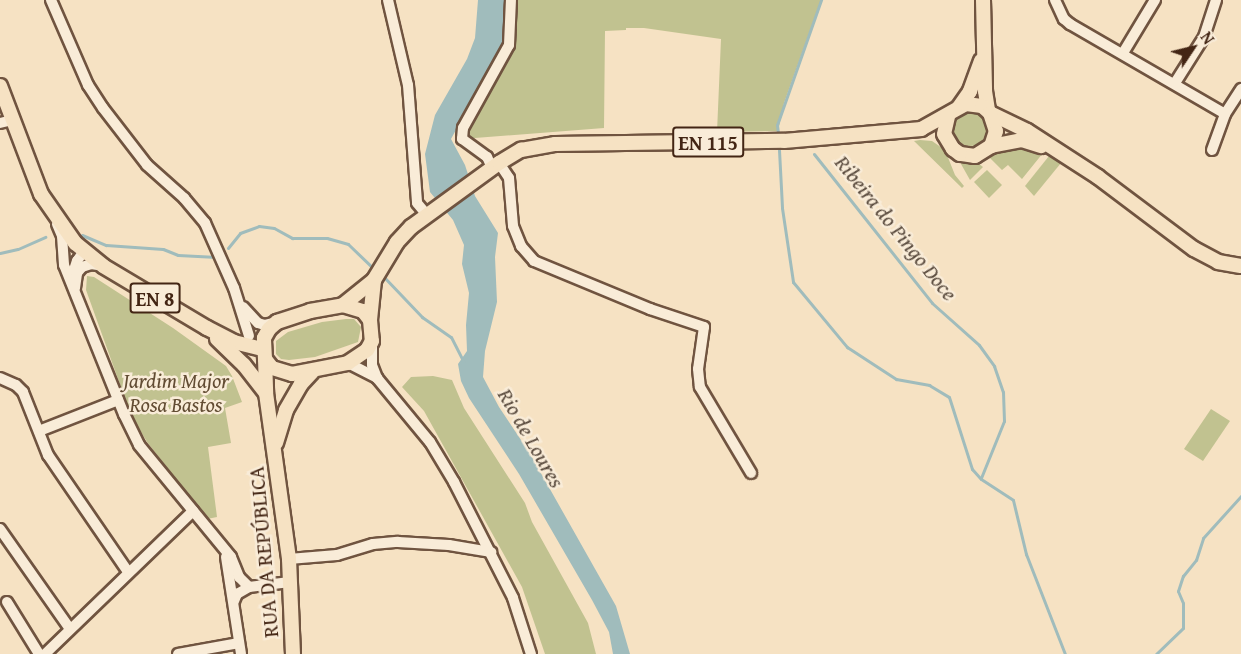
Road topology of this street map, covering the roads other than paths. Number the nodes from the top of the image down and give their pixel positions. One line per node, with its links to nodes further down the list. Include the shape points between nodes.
1 (51, 0): 31 (street, via 88,85 103,108 147,165 206,223)
2 (388, 0): 24 (street, via 408,85 417,202)
3 (511, 0): 22 (street, via 509,45 463,128 462,139 487,156)
4 (984, 0): 8 (main road)
5 (1055, 0): 9 (street, via 1070,24)
6 (1155, 0): 9 (street)
7 (1216, 0): 10 (street, via 1204,37)
8 (984, 53): 13 (main road, via 970,91); 14 (main road)
9 (1123, 53): 10 (street)
10 (1175, 83): 15 (street)
11 (0, 86): 16 (main road, EN 8)
12 (1241, 89): 15 (street)
13 (953, 111): 14 (main road, via 974,104); 17 (main road); 18 (main road, via 944,134)
14 (989, 112): 19 (main road, via 996,131); 21 (main road)
15 (1225, 114): 20 (street)
16 (6, 122): 23 (main road, EN 8)
17 (921, 129): 18 (main road); 22 (main road, EN 115, via 784,141 544,145 521,150)
18 (947, 142): 19 (main road, via 953,150 968,156 983,153)
19 (991, 146): 21 (main road, via 1022,140)
20 (1212, 150)
21 (1061, 154): 28 (main road, via 1194,249 1218,262)
22 (491, 168): 24 (main road, EN 115); 48 (street, via 509,178 513,226 521,246 534,261 704,327 698,369 700,387)
23 (49, 207): 25 (main road, EN 8); 26 (street, via 62,236)
24 (431, 211): 29 (main road, EN 115, via 407,231)
25 (80, 247): 26 (street); 27 (main road, EN 8); 30 (street, via 72,273)
26 (64, 265): 30 (street)
27 (103, 266): 30 (street, via 82,267 76,273); 35 (main road, EN 8)
28 (1241, 266)
29 (374, 280): 32 (main road); 33 (main road)
30 (75, 288): 45 (street)
31 (238, 300): 34 (street, via 258,323); 36 (street)
32 (343, 305): 33 (main road, via 354,306); 34 (main road, via 310,311)
33 (370, 320): 37 (main road)
34 (273, 326): 36 (main road); 39 (main road, RUA DA REPÚBLICA, via 264,338)
35 (207, 328): 38 (main road, EN 8); 44 (main road)
36 (249, 336): 38 (main road)
37 (372, 341): 40 (main road, via 367,350); 43 (street)
38 (234, 342): 39 (main road)
39 (264, 354): 41 (main road, via 272,368 281,373); 44 (main road, RUA DA REPÚBLICA)
40 (348, 363): 41 (main road); 43 (street)
41 (312, 372): 47 (main road, RUA DA REPÚBLICA, via 286,410)
42 (0, 378): 46 (street, via 23,392)
43 (376, 378): 52 (street, via 430,442)
44 (266, 393): 47 (main road, RUA DA REPÚBLICA)
45 (118, 400): 46 (street); 49 (street, via 139,445)
46 (39, 431): 54 (street, via 48,455)
47 (275, 445): 53 (main road, RUA DA REPÚBLICA)
48 (751, 473)
49 (193, 511): 51 (street); 54 (street)
50 (0, 529): 59 (street)
51 (225, 551): 56 (street); 57 (street)
52 (491, 552): 53 (street, via 414,542 373,544 337,555); 65 (street, via 513,598)
53 (290, 559): 55 (main road, RUA DA REPÚBLICA)
54 (128, 572): 59 (street)
55 (290, 582): 56 (street); 64 (main road, RUA DA REPÚBLICA)
56 (249, 587): 57 (street, via 237,594)
57 (234, 601): 60 (street)
58 (7, 602): 61 (street)
59 (70, 629): 62 (street)
60 (240, 649): 63 (street)
61 (39, 654)
62 (45, 654)
63 (183, 654)
64 (293, 654)
65 (531, 654)

